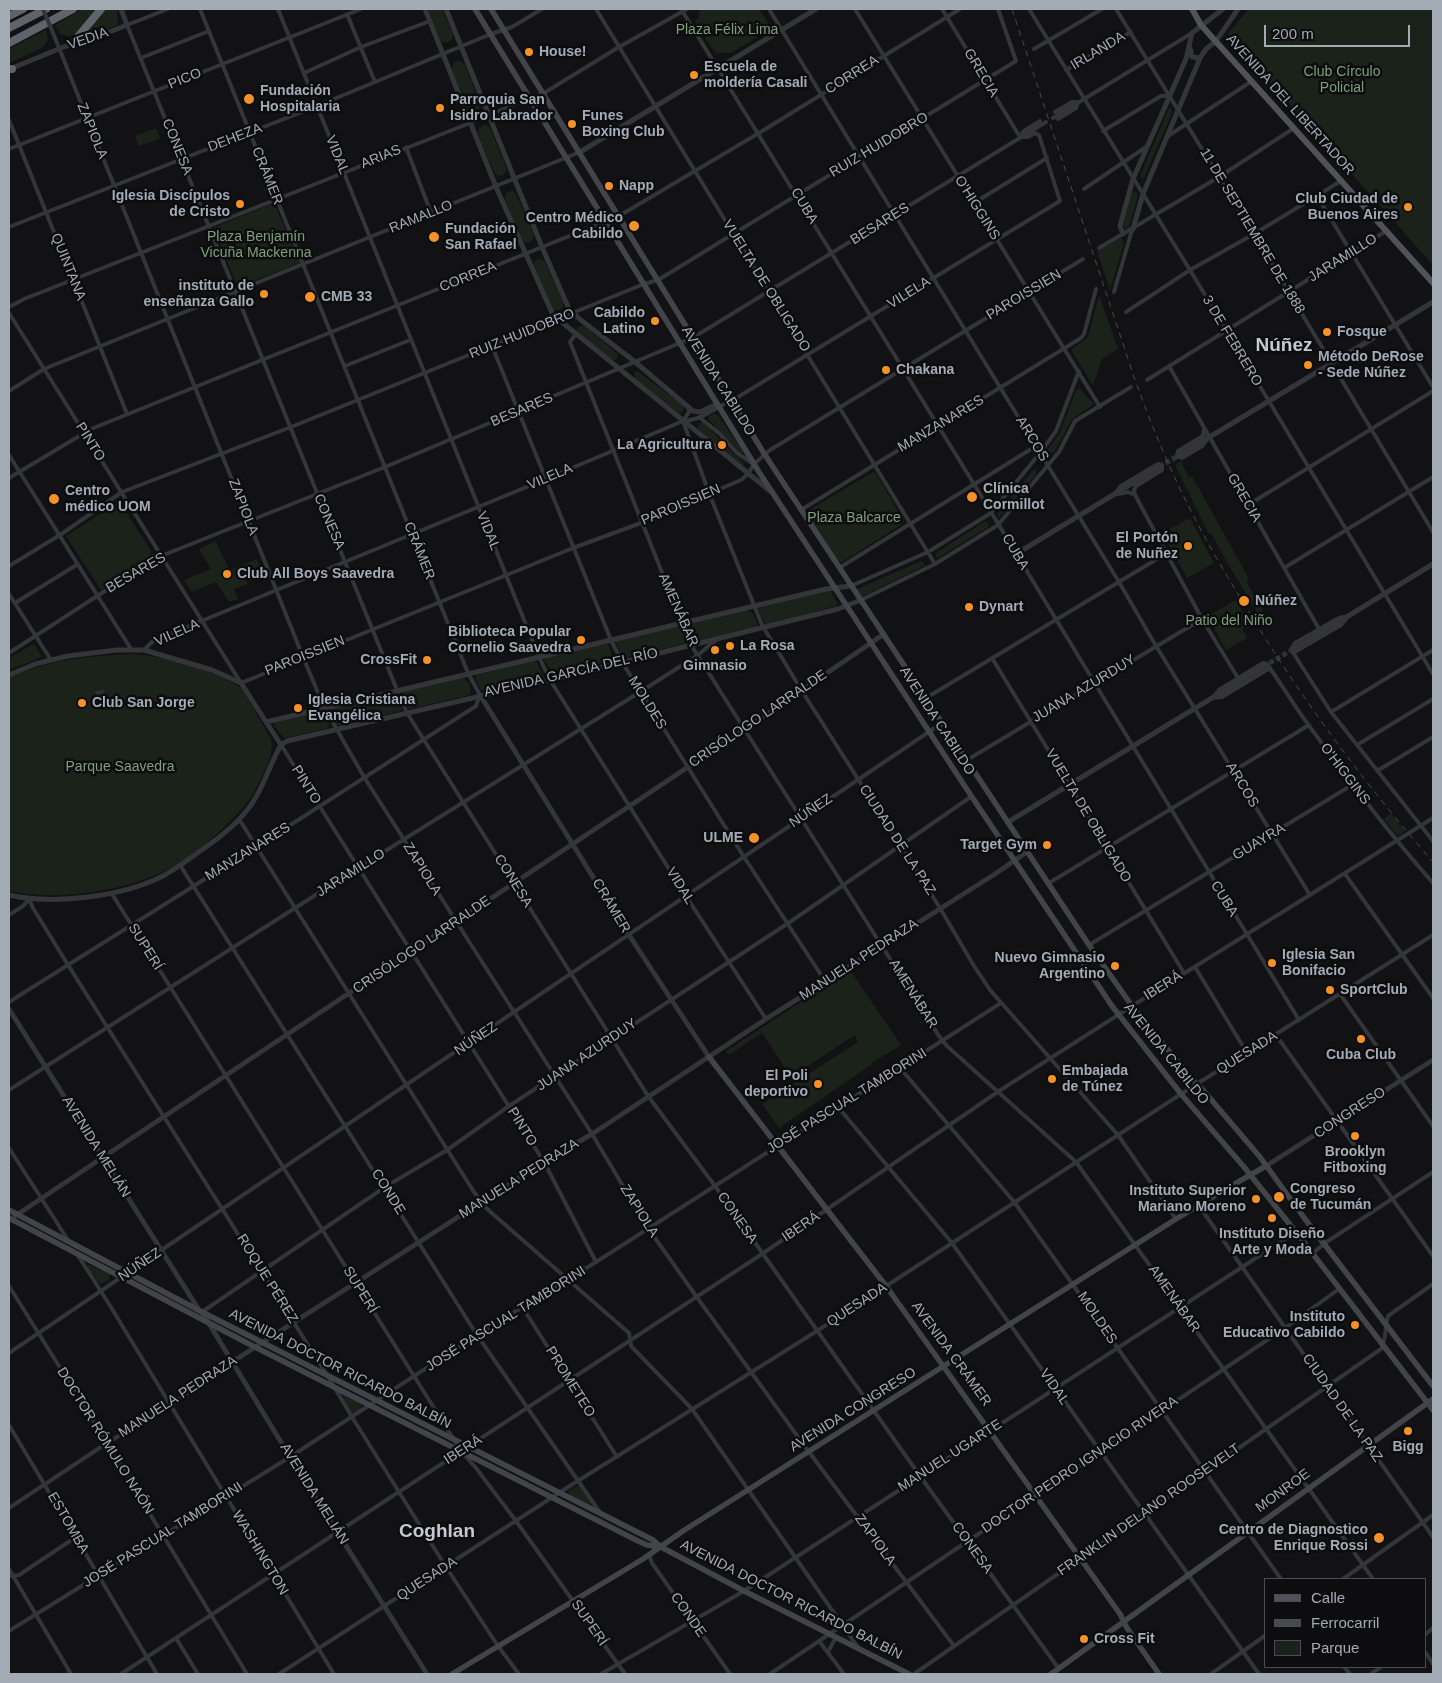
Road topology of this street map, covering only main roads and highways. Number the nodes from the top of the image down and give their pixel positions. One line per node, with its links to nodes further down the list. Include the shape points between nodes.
1 (22, 9): 8 (highway)
2 (45, 9): 9 (highway)
3 (73, 9): 10 (highway)
4 (101, 9): 11 (highway)
5 (475, 9): 15 (main road, AVENIDA CABILDO, via 754,464 929,732 1118,1014)
6 (491, 9): 14 (main road, AVENIDA CABILDO, via 765,455 1089,945 1132,1006)
7 (1192, 9): 12 (main road, AVENIDA DEL LIBERTADOR, via 1202,26)
8 (9, 16)
9 (9, 28)
10 (9, 43)
11 (72, 44)
12 (1433, 283)
13 (708, 1057): 19 (main road, AVENIDA CRÁMER)
14 (1266, 1166): 15 (main road, AVENIDA CONGRESO); 20 (main road, AVENIDA CABILDO)
15 (1250, 1174): 19 (main road, AVENIDA CONGRESO); 21 (main road, AVENIDA CABILDO)
16 (9, 1210): 18 (main road, AVENIDA DOCTOR RICARDO BALBÍN)
17 (10, 1219): 18 (main road, AVENIDA DOCTOR RICARDO BALBÍN)
18 (125, 1275): 23 (main road, AVENIDA DOCTOR RICARDO BALBÍN, via 255,1347); 24 (main road, AVENIDA DOCTOR RICARDO BALBÍN, via 653,1540)
19 (944, 1366): 24 (main road, AVENIDA CONGRESO); 26 (main road, AVENIDA CRÁMER)
20 (1433, 1386)
21 (1431, 1401): 22 (main road, AVENIDA CABILDO); 26 (main road, MONROE)
22 (1433, 1410)
23 (647, 1545): 24 (main road, AVENIDA DOCTOR RICARDO BALBÍN); 25 (main road)
24 (661, 1547): 25 (main road, AVENIDA CONGRESO); 28 (main road, AVENIDA DOCTOR RICARDO BALBÍN)
25 (649, 1555): 27 (main road, AVENIDA CONGRESO)
26 (1124, 1621): 29 (main road, MONROE); 30 (main road, AVENIDA CRÁMER)
27 (452, 1674)
28 (910, 1674)
29 (1051, 1674)
30 (1160, 1674)

